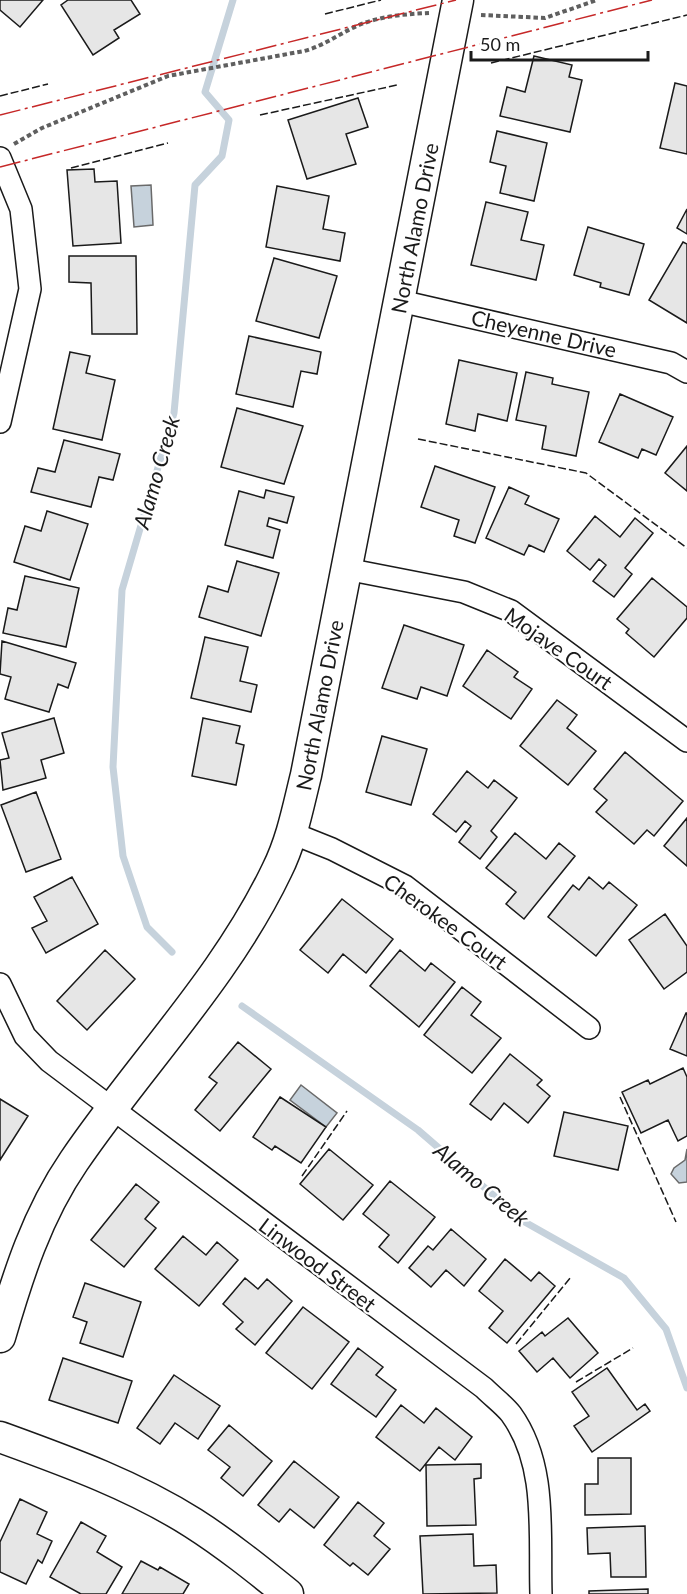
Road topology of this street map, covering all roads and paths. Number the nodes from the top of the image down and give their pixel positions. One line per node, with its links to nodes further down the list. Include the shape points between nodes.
1 (597, 0): 2 (path, via 545,18 497,17)
2 (457, 6): 3 (path, via 361,24 318,48 168,76 65,118); 4 (street, North Alamo Drive)
3 (4, 152): 6 (street, via 21,209 30,289)
4 (400, 301): 5 (street, Cheyenne Drive, via 671,363); 7 (street, North Alamo Drive)
5 (687, 372)
6 (0, 422)
7 (346, 568): 8 (street, Mojave Court, via 464,592 511,611); 9 (street, North Alamo Drive)
8 (687, 741)
9 (292, 833): 11 (street, Cherokee Court, via 405,886); 12 (street, North Alamo Drive, via 251,919)
10 (0, 984): 12 (street, Linwood Street, via 25,1036 49,1060)
11 (589, 1028)
12 (113, 1108): 13 (street, North Alamo Drive, via 73,1162 45,1211 21,1266); 16 (street, Linwood Street, via 484,1388 510,1414 530,1448 538,1480)
13 (0, 1337)
14 (0, 1437): 15 (street, via 99,1474 155,1501 192,1523)
15 (288, 1594)
16 (541, 1594)

